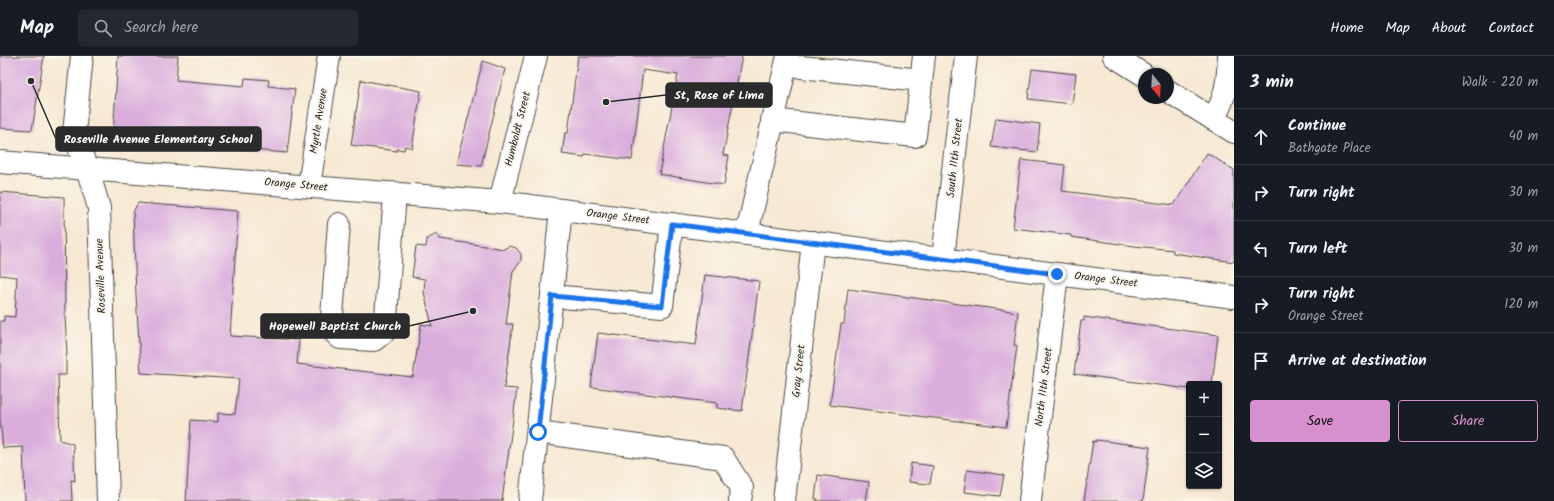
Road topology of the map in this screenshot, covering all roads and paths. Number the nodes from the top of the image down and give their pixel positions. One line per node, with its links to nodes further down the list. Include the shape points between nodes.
1 (82, 56): 16 (street, Roseville Avenue, via 74,133)
2 (329, 56): 17 (street, Myrtle Avenue)
3 (536, 56): 19 (street, Humboldt Street)
4 (924, 56): 10 (street)
5 (966, 56): 25 (street, South 11th Street)
6 (1114, 56): 9 (street)
7 (1229, 56): 12 (street, via 1227,89)
8 (794, 62): 10 (street); 13 (street)
9 (1138, 71)
10 (921, 80): 13 (street, via 915,136)
11 (1174, 95): 12 (street)
12 (1213, 119): 14 (street)
13 (772, 120): 23 (street)
14 (1234, 132)
15 (0, 162): 16 (street, Orange Street)
16 (87, 168): 17 (street, Orange Street); 30 (street, Roseville Avenue, via 99,208)
17 (309, 186): 18 (street, Orange Street)
18 (395, 193): 19 (street, Orange Street); 21 (street, via 385,331 374,340 340,338 331,329)
19 (500, 202): 20 (street, Orange Street)
20 (561, 210): 22 (street, Orange Street); 27 (street)
21 (339, 224)
22 (672, 224): 23 (street, Orange Street); 27 (street, via 662,306)
23 (747, 234): 24 (street, Orange Street)
24 (813, 242): 25 (street, Orange Street); 33 (street, Gray Street)
25 (943, 259): 26 (street, Orange Street)
26 (1057, 274): 28 (street, Orange Street); 34 (street, North 11th Street)
27 (552, 296): 29 (street)
28 (1234, 297)
29 (538, 432): 31 (street); 32 (street, via 723,458 742,488)
30 (108, 501)
31 (530, 501)
32 (740, 501)
33 (784, 501)
34 (1030, 501)

